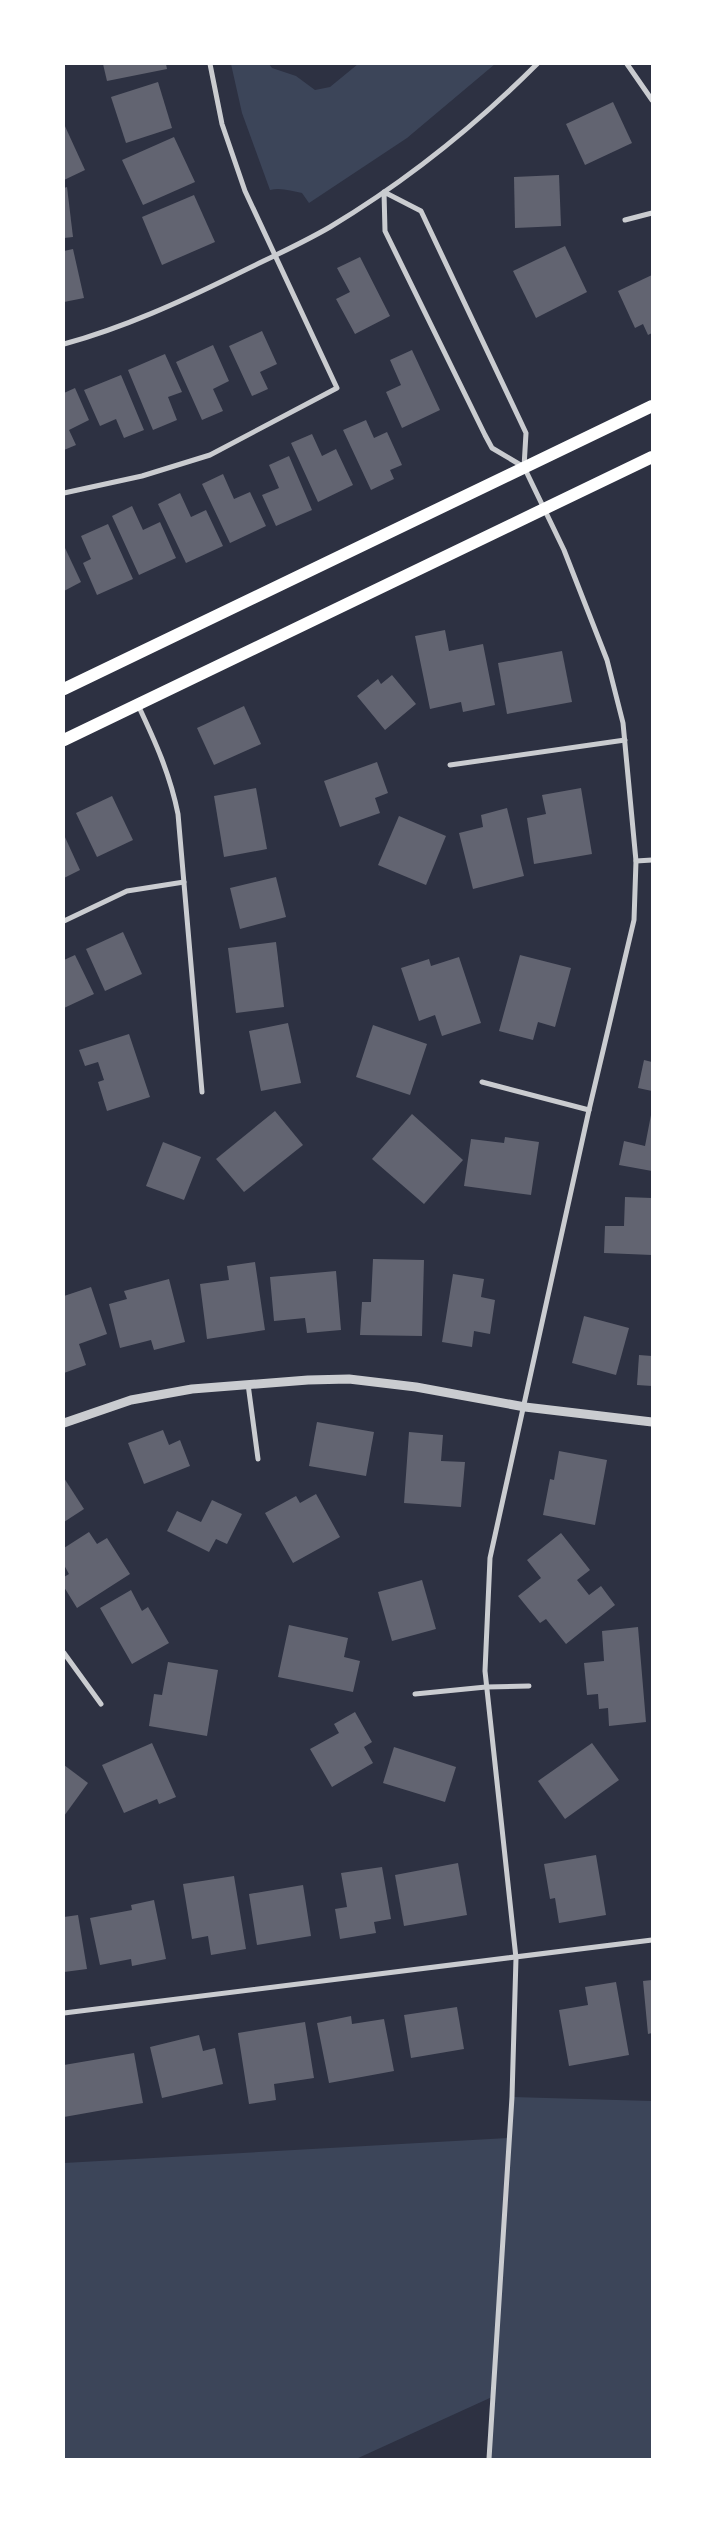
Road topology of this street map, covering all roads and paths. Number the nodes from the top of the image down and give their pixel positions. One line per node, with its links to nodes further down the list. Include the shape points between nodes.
1 (210, 64): 8 (street, via 222,124 239,174)
2 (537, 64): 5 (street, via 452,140)
3 (627, 64): 4 (street)
4 (652, 100)
5 (384, 192): 8 (street, via 330,227); 12 (street, via 385,231 485,435 492,448); 12 (street, via 421,211 526,433)
6 (652, 213): 7 (street)
7 (625, 220)
8 (276, 256): 9 (street, via 181,302); 13 (street, via 337,388 210,455 142,476)
9 (64, 344)
10 (652, 406): 12 (main road)
11 (652, 457): 14 (main road)
12 (524, 467): 14 (street); 15 (main road)
13 (64, 493)
14 (544, 509): 16 (main road); 18 (street, via 607,660)
15 (64, 689)
16 (137, 705): 17 (main road); 22 (street, via 162,756 172,787)
17 (64, 740)
18 (625, 740): 19 (street); 21 (street)
19 (450, 765)
20 (652, 860): 21 (street)
21 (636, 861): 26 (street, via 634,920)
22 (184, 882): 23 (street, via 127,891); 25 (street)
23 (64, 921)
24 (482, 1082): 26 (street)
25 (202, 1092)
26 (589, 1110): 28 (street)
27 (248, 1384): 28 (street, via 349,1379 416,1387); 30 (street, via 192,1389 131,1400); 31 (street)
28 (525, 1407): 29 (street); 34 (street, via 490,1558)
29 (652, 1422)
30 (64, 1423)
31 (258, 1459)
32 (64, 1653): 36 (street)
33 (529, 1686): 34 (street)
34 (486, 1687): 35 (street); 38 (street)
35 (415, 1694)
36 (101, 1704)
37 (652, 1940): 38 (street)
38 (516, 1958): 39 (street); 40 (street, via 512,2097)
39 (64, 2013)
40 (489, 2459)

